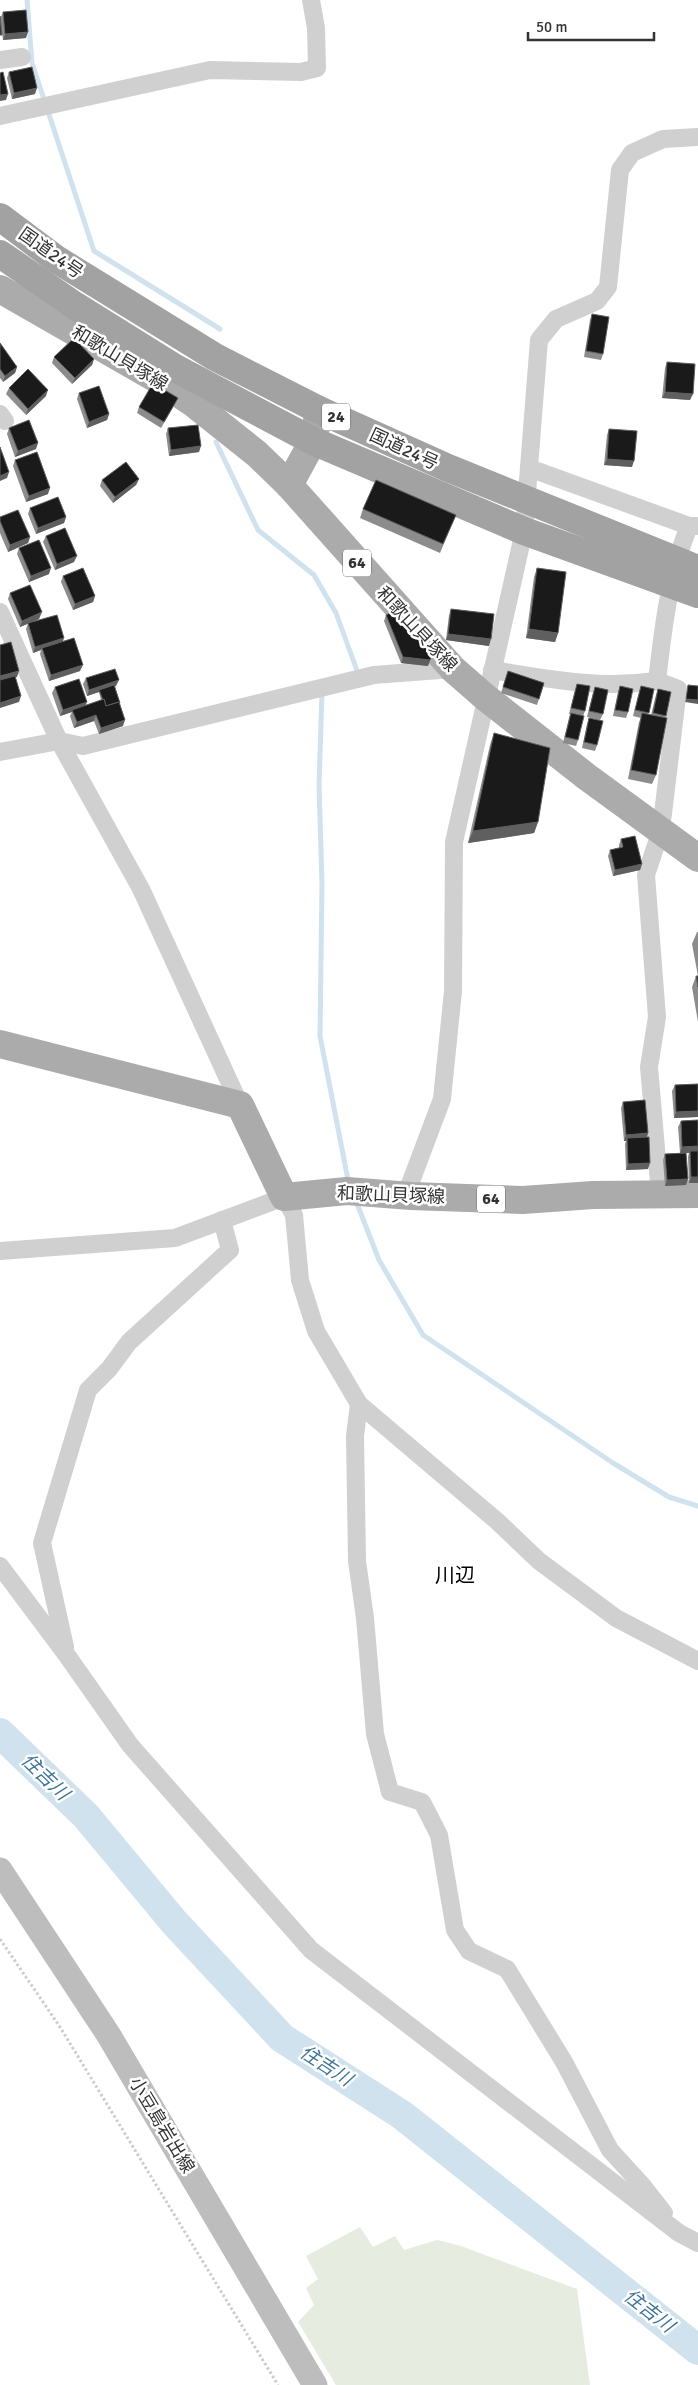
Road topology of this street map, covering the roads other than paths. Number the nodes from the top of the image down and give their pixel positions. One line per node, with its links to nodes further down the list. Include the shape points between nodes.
1 (311, 0): 4 (street, via 316,28 317,68 301,72 210,70)
2 (22, 57): 3 (street)
3 (0, 60)
4 (0, 116)
5 (698, 137): 11 (street, via 663,139 632,153 620,170 608,287 597,301 556,319 539,340)
6 (0, 217): 9 (highway, 国道24号 / 24, via 56,259 215,357)
7 (0, 254): 10 (highway, 国道24号 / 24, via 175,368)
8 (0, 289): 12 (main road, 和歌山貝塚線 / 64, via 193,403 257,454)
9 (319, 410): 10 (main road); 13 (highway, 国道24号 / 24)
10 (313, 440): 12 (main road); 15 (highway, 国道24号 / 24)
11 (529, 468): 13 (street); 14 (street)
12 (289, 485): 19 (main road, 和歌山貝塚線 / 64)
13 (526, 501): 15 (street); 16 (highway, 国道24号 / 24)
14 (693, 526): 16 (street)
15 (524, 531): 16 (highway, 国道24号 / 24); 20 (street)
16 (683, 572): 17 (highway, 国道24号 / 24); 21 (street, via 666,610)
17 (698, 594)
18 (0, 612): 23 (street)
19 (454, 669): 22 (main road, 和歌山貝塚線 / 64); 23 (street, via 374,675 83,746)
20 (492, 670): 21 (street, via 591,684 625,685); 22 (street)
21 (658, 681): 25 (street, via 678,689)
22 (485, 697): 25 (main road, 和歌山貝塚線 / 64); 31 (street, via 454,842 453,991 442,1099 410,1184)
23 (58, 741): 24 (street); 28 (street, via 141,889)
24 (0, 752)
25 (661, 830): 26 (main road, 和歌山貝塚線 / 64); 30 (street, via 646,875 657,1017 649,1067)
26 (698, 858)
27 (0, 1044): 28 (main road)
28 (240, 1105): 32 (main road)
29 (698, 1194): 30 (main road, 和歌山貝塚線 / 64)
30 (660, 1195): 31 (main road, 和歌山貝塚線 / 64, via 523,1200)
31 (411, 1196): 32 (main road, 和歌山貝塚線 / 64, via 347,1191)
32 (284, 1197): 33 (street); 35 (street, via 294,1215 300,1280 316,1331)
33 (222, 1220): 34 (street, via 175,1238); 37 (street, via 230,1250 129,1342 88,1390 42,1543)
34 (0, 1251)
35 (359, 1404): 38 (street, via 497,1521 539,1561 616,1618); 40 (street, via 355,1436 357,1561 375,1734 390,1792 422,1802 439,1835 455,1930 469,1952 507,1969 564,2062 610,2150)
36 (0, 1566): 37 (street)
37 (66, 1654): 40 (street, via 130,1745 311,1950)
38 (698, 1661)
39 (0, 1870): 42 (main road, 小豆島岩出線, via 108,2034)
40 (679, 2233): 41 (street)
41 (698, 2243)
42 (315, 2385)

